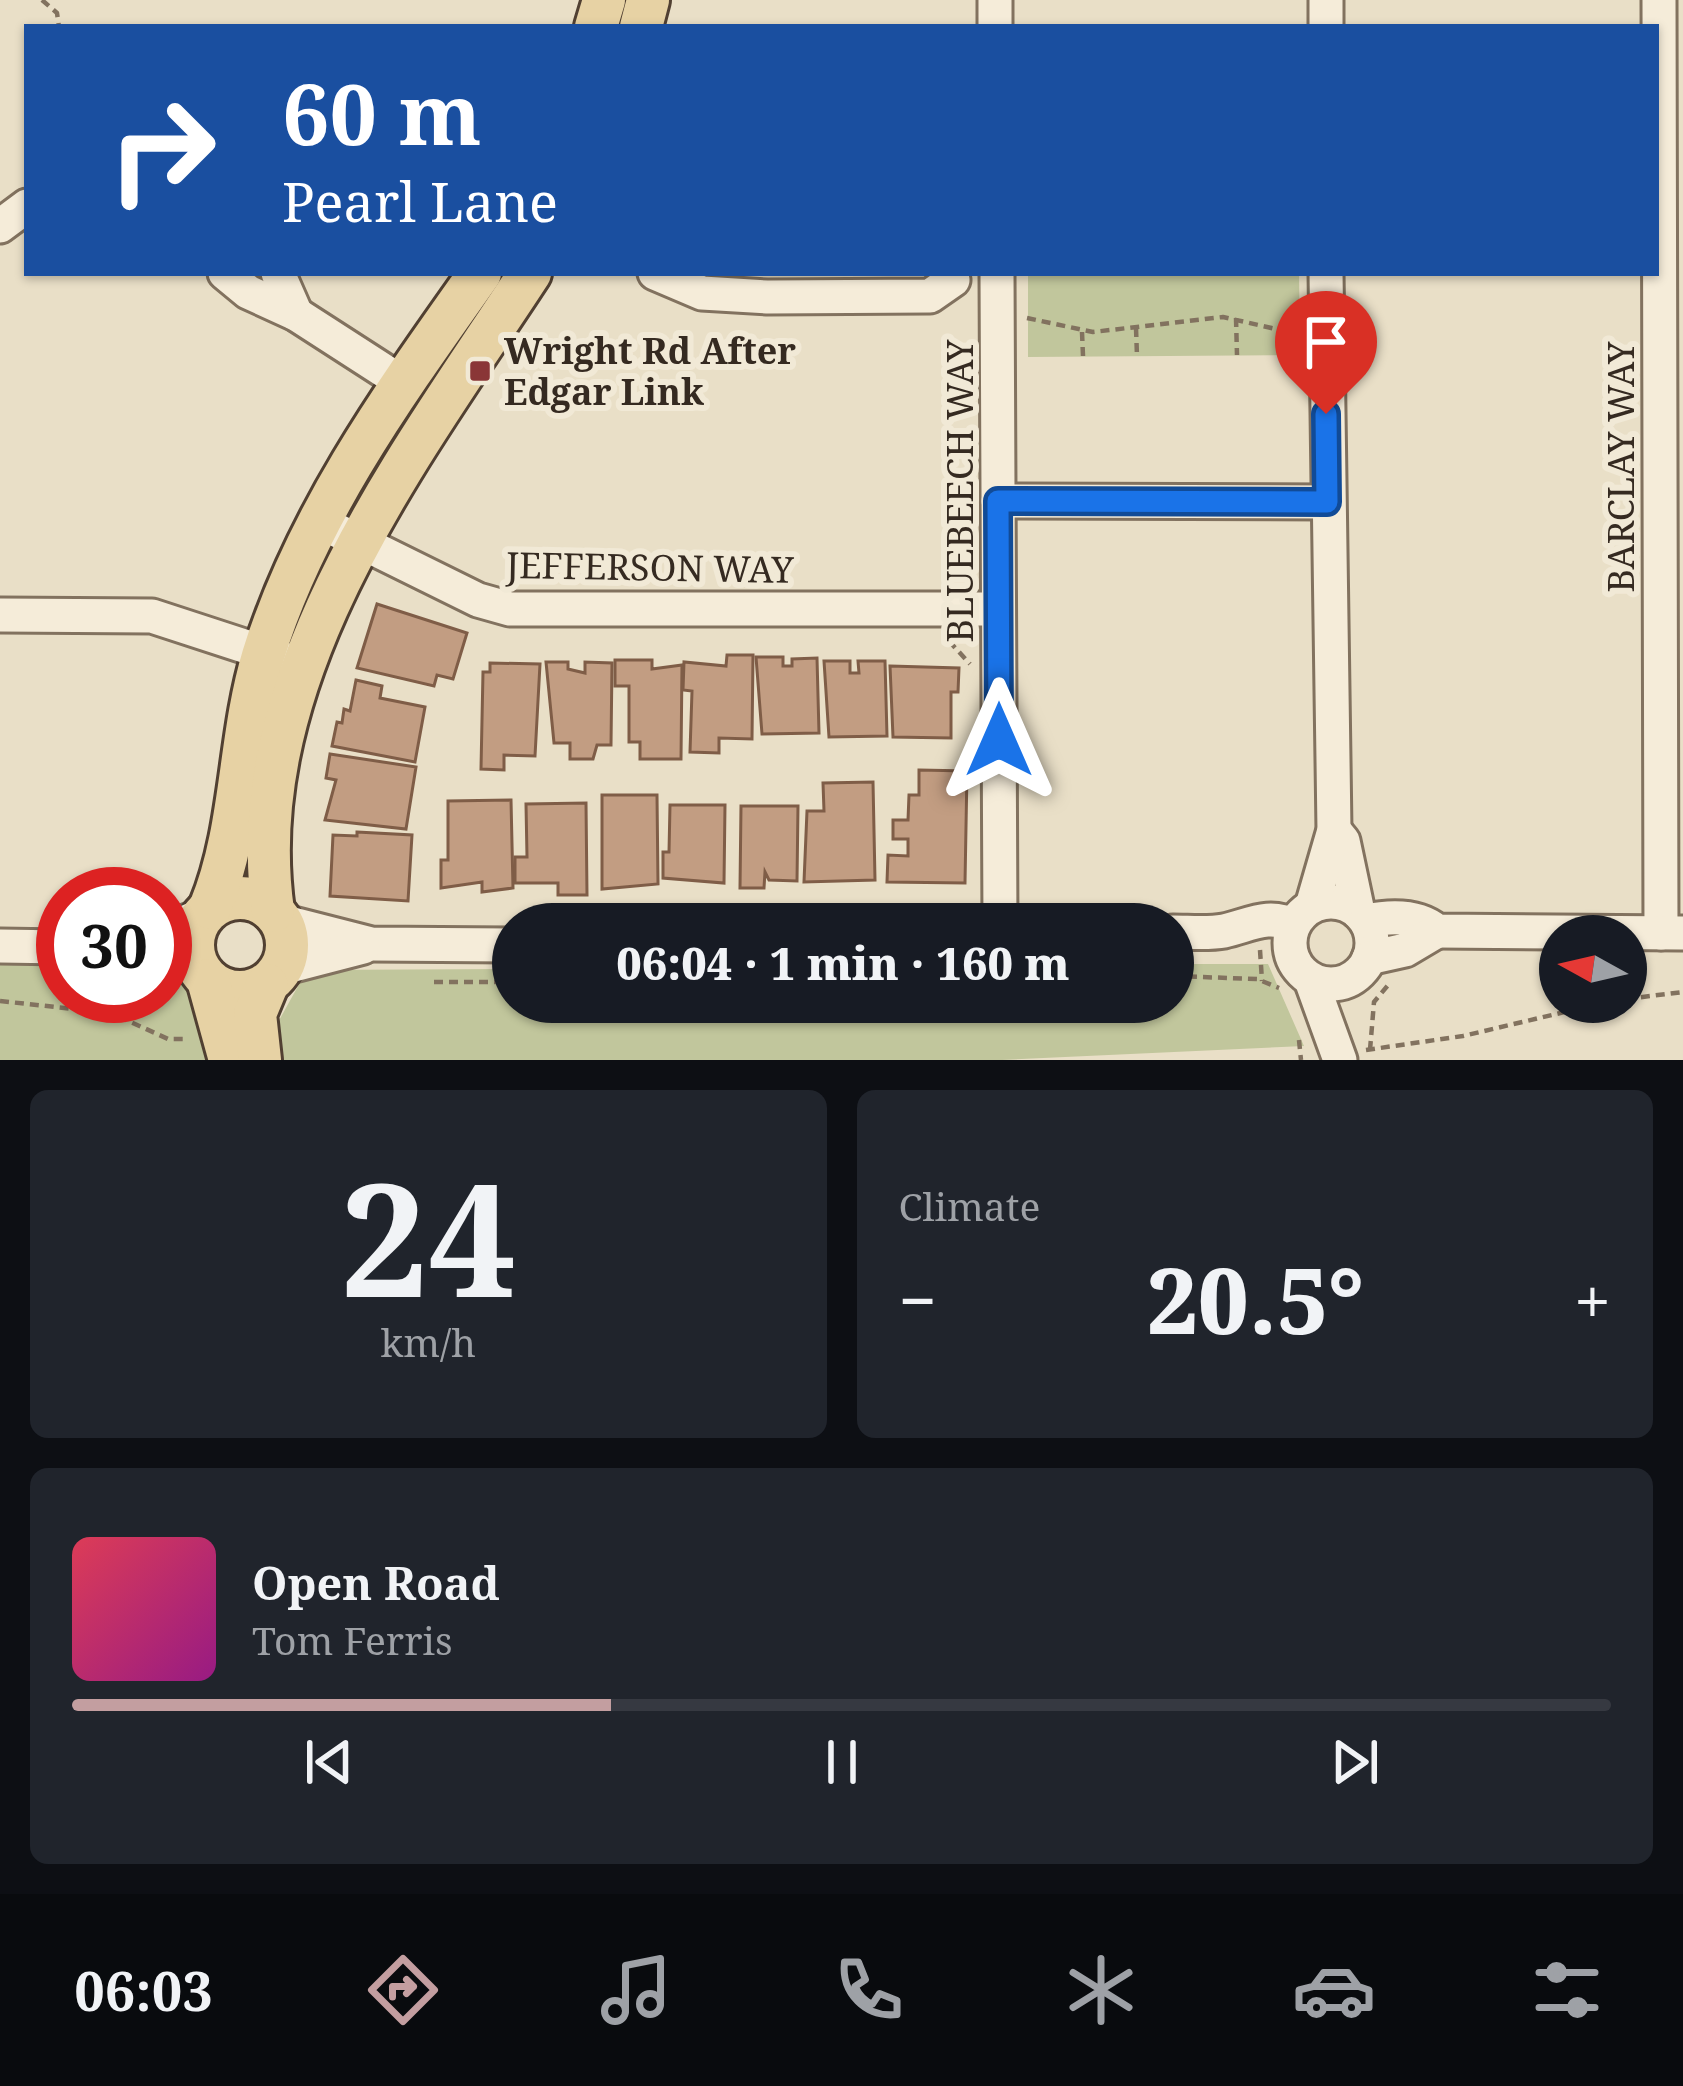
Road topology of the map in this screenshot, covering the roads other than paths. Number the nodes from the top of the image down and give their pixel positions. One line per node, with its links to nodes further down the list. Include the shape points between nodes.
1 (229, 276): 10 (street)
2 (279, 276): 10 (street)
3 (478, 276): 11 (main road)
4 (528, 276): 15 (main road)
5 (662, 276): 6 (street, via 703,293 766,297 930,296)
6 (948, 276): 9 (street)
7 (1326, 276): 13 (street)
8 (1658, 276): 16 (street, BARCLAY WAY)
9 (997, 277): 12 (street, BLUEBEECH WAY)
10 (296, 314): 11 (street)
11 (403, 383): 14 (main road)
12 (998, 501): 13 (street); 17 (street, BLUEBEECH WAY)
13 (1327, 502): 21 (street)
14 (318, 521): 15 (street, JEFFERSON WAY); 19 (main road)
15 (358, 541): 17 (street, JEFFERSON WAY, via 510,610); 20 (main road)
16 (1671, 606): 31 (street, BARCLAY WAY)
17 (998, 609): 22 (street, BLUEBEECH WAY)
18 (0, 615): 19 (street, via 152,616)
19 (265, 652): 20 (street); 23 (main road, via 240,757 229,854)
20 (306, 667): 24 (main road, via 280,760 268,858)
21 (1334, 830): 25 (street); 26 (street)
22 (1000, 903)
23 (208, 911): 24 (main road, via 249,898); 27 (street); 36 (main road)
24 (277, 916): 32 (street); 40 (main road, via 287,945)
25 (1303, 916): 26 (street, via 1336,902); 28 (street); 41 (street)
26 (1362, 916): 29 (street, via 1427,922); 38 (street)
27 (192, 918)
28 (1228, 931): 30 (street); 41 (street)
29 (1437, 931): 31 (street); 38 (street)
30 (1194, 932)
31 (1672, 933)
32 (370, 944): 33 (street); 40 (street)
33 (492, 945)
34 (0, 946): 35 (street)
35 (36, 947)
36 (192, 948)
37 (192, 969): 40 (main road, via 230,992)
38 (1372, 972): 41 (street, via 1324,985); 42 (street, via 1346,1041)
39 (192, 973): 43 (main road)
40 (274, 976): 44 (main road, via 255,1014)
41 (1295, 977): 42 (street)
42 (1350, 1054)
43 (230, 1060)
44 (260, 1060)

